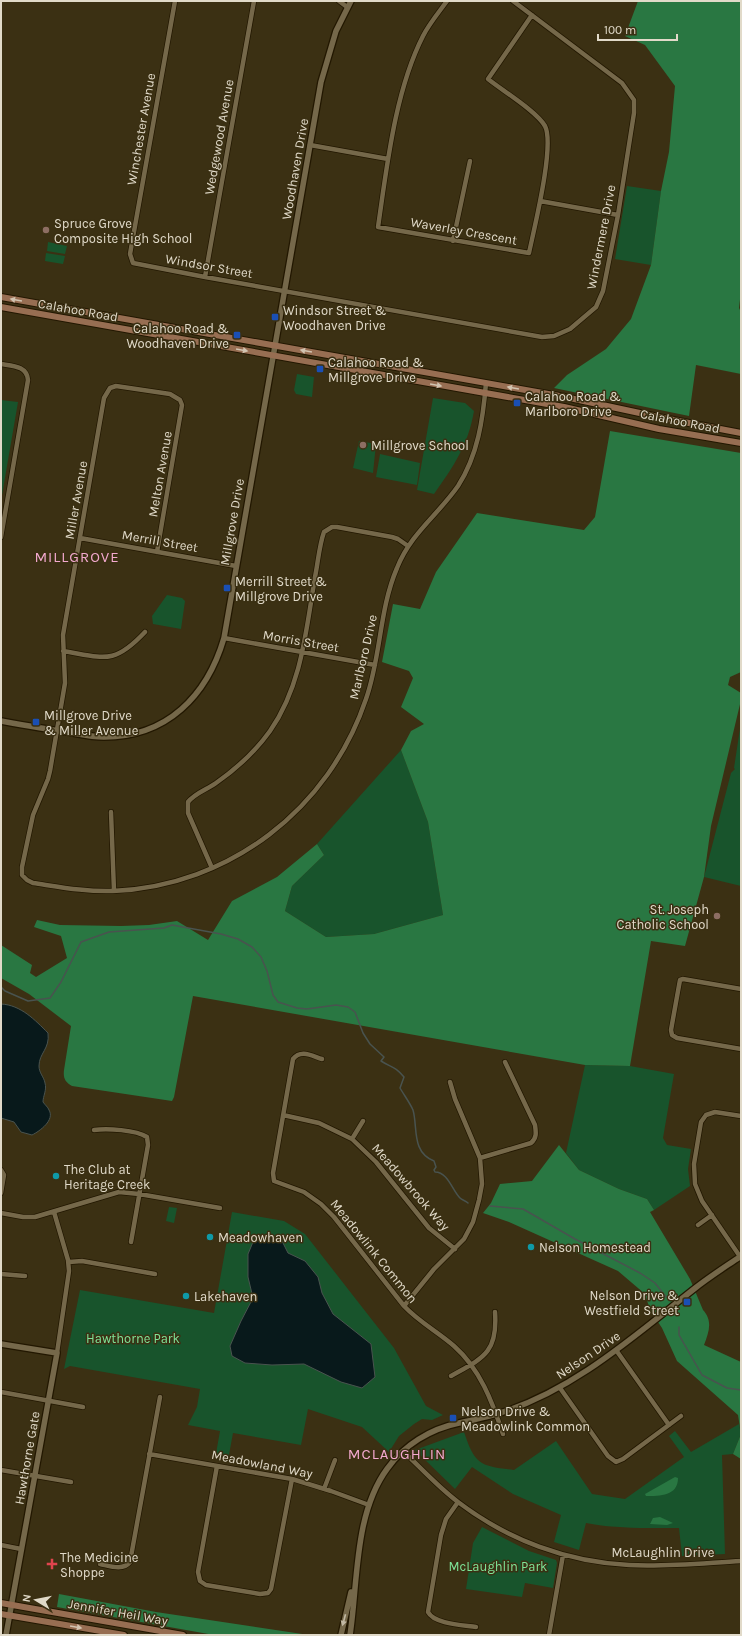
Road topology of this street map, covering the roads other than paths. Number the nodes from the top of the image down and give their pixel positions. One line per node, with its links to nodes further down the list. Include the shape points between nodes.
1 (175, 1): 15 (street, Winchester Avenue, via 130,254)
2 (254, 1): 16 (street, Wedgewood Avenue)
3 (339, 1): 7 (street)
4 (351, 1): 7 (street, Woodhaven Drive)
5 (447, 1): 10 (street, Waverley Crescent, via 424,34 415,53 403,87)
6 (512, 1): 8 (street, Windermere Drive)
7 (347, 7): 9 (street, Woodhaven Drive, via 324,68)
8 (532, 15): 12 (street, Waverley Crescent, via 488,79 539,118 546,127 549,145); 13 (street, Windermere Drive, via 622,83 634,100)
9 (310, 145): 10 (street); 17 (street, Woodhaven Drive)
10 (388, 159): 14 (street, Waverley Crescent, via 378,227)
11 (470, 161): 14 (street)
12 (540, 201): 13 (street); 14 (street, Waverley Crescent, via 529,253)
13 (618, 215): 17 (street, Windermere Drive, via 603,291 596,307 570,329 554,336)
14 (453, 241)
15 (132, 260): 16 (street, Windsor Street, via 138,265)
16 (205, 277): 17 (street, Windsor Street)
17 (285, 291): 20 (street, Woodhaven Drive)
18 (1, 297): 20 (main road, Calahoo Road, one-way to 18)
19 (1, 307): 21 (main road, Calahoo Road, one-way to 21)
20 (275, 345): 21 (street, Millgrove Drive); 23 (main road, Calahoo Road, one-way to 20)
21 (274, 355): 25 (main road, Calahoo Road, one-way to 25); 32 (street, Millgrove Drive)
22 (1, 364): 28 (street, via 21,368 26,372 28,380)
23 (486, 383): 25 (street, Marlboro Drive); 26 (main road, Calahoo Road, one-way to 23)
24 (110, 388): 29 (street, Miller Avenue, via 104,398); 31 (street, Melton Avenue, via 122,386 170,394 180,400 182,411)
25 (485, 393): 27 (main road, Calahoo Road); 30 (street, Marlboro Drive, via 476,446 467,470 448,499)
26 (741, 433)
27 (741, 443)
28 (1, 537)
29 (80, 538): 31 (street, Merrill Street); 35 (street, Miller Avenue, via 63,636)
30 (408, 546): 36 (street, via 392,537 337,527 328,530 323,536); 37 (street, Marlboro Drive, via 391,583)
31 (157, 552): 32 (street, Merrill Street)
32 (236, 566): 34 (street, Millgrove Drive)
33 (145, 632): 35 (street, via 128,648 113,656 100,657)
34 (224, 638): 36 (street, Morris Street); 39 (street, Millgrove Drive, via 212,670 199,691 178,712 163,721 141,731 118,736)
35 (63, 651): 39 (street, Miller Avenue, via 65,683)
36 (302, 652): 37 (street, Morris Street); 41 (street, via 294,684 270,731 233,771 188,802 188,813)
37 (375, 665): 41 (street, Marlboro Drive, via 359,719 337,762 323,782 291,817 273,832 250,848)
38 (1, 721): 39 (street, Millgrove Drive)
39 (57, 731): 42 (street, Miller Avenue, via 48,779 31,822)
40 (111, 812): 43 (street)
41 (212, 868): 43 (street, Marlboro Drive, via 155,886)
42 (22, 875): 43 (street, Marlboro Drive, via 33,883 78,890)
43 (114, 891)
44 (741, 989): 45 (street, via 684,978 680,980 671,1030 672,1035 677,1038)
45 (741, 1049)
46 (322, 1059): 49 (street, Meadowlink Common, via 302,1053 293,1059)
47 (505, 1062): 54 (street, via 535,1125 535,1140)
48 (450, 1082): 54 (street)
49 (283, 1115): 53 (street, Meadowbrook Way, via 319,1123); 70 (street, Meadowlink Common, via 273,1173 274,1181 304,1192 321,1204)
50 (741, 1116): 61 (street, via 715,1112 706,1114 701,1122 694,1174 698,1192)
51 (364, 1120): 53 (street)
52 (94, 1130): 57 (street, via 108,1129 147,1137 148,1145)
53 (352, 1140): 64 (street, Meadowbrook Way, via 376,1162 429,1228)
54 (480, 1158): 64 (street, via 482,1184 475,1215 467,1235)
55 (1, 1170): 56 (street, via 4,1176)
56 (1, 1193)
57 (139, 1194): 58 (street); 59 (street, via 114,1193); 63 (street)
58 (220, 1208)
59 (54, 1212): 60 (street, via 31,1218); 66 (street, Hawthorne Gate)
60 (1, 1213)
61 (712, 1215): 62 (street); 65 (street)
62 (698, 1225)
63 (131, 1242)
64 (455, 1249): 70 (street, via 434,1269)
65 (741, 1256): 73 (street, Nelson Drive)
66 (69, 1262): 68 (street, via 82,1261); 74 (street, Hawthorne Gate, via 69,1278)
67 (1, 1274): 69 (street)
68 (155, 1274)
69 (25, 1276)
70 (404, 1306): 75 (street, Meadowlink Common, via 453,1345)
71 (495, 1312): 75 (street, via 491,1346 484,1356)
72 (1, 1344): 74 (street)
73 (616, 1350): 77 (street, Nelson Drive); 84 (street)
74 (57, 1353): 80 (street, Hawthorne Gate)
75 (471, 1365): 76 (street); 82 (street, Meadowlink Common, via 487,1390)
76 (451, 1376)
77 (560, 1388): 82 (street, Nelson Drive); 84 (street, via 608,1456 616,1462 624,1459)
78 (1, 1392): 80 (street)
79 (160, 1397): 87 (street)
80 (48, 1401): 81 (street); 91 (street, Hawthorne Gate)
81 (83, 1407)
82 (496, 1414): 85 (street); 86 (street, Nelson Drive, via 438,1429)
83 (681, 1416): 84 (street)
84 (669, 1425)
85 (503, 1434)
86 (403, 1451): 95 (street, McLaughlin Drive); 96 (street, Nelson Drive, via 386,1470)
87 (150, 1454): 89 (street, Meadowland Way); 101 (street, via 130,1562 122,1568)
88 (335, 1460): 94 (street)
89 (217, 1466): 92 (street, Meadowland Way); 92 (street, via 198,1572 200,1581 206,1585 260,1594 268,1593 271,1589)
90 (1, 1470): 91 (street)
91 (35, 1476): 93 (street); 98 (street, Hawthorne Gate)
92 (292, 1479): 94 (street, Meadowland Way)
93 (71, 1482)
94 (324, 1489): 96 (street, Meadowland Way)
95 (458, 1502): 99 (street, McLaughlin Drive, via 486,1522); 107 (street, via 446,1519 441,1534 428,1612 437,1621)
96 (369, 1505): 102 (street, Nelson Drive)
97 (1, 1545): 98 (street)
98 (22, 1549): 104 (street, Hawthorne Gate)
99 (563, 1555): 100 (street, McLaughlin Drive, via 603,1563 630,1565); 113 (street)
100 (741, 1562)
101 (100, 1564)
102 (355, 1578): 111 (street, Nelson Drive, one-way to 111); 112 (street, Nelson Drive)
103 (1, 1603): 104 (main road, Jennifer Heil Way)
104 (12, 1605): 106 (street, Hawthorne Gate); 110 (main road, Jennifer Heil Way)
105 (1, 1614): 106 (main road, Jennifer Heil Way)
106 (10, 1615): 108 (street, Hawthorne Gate); 109 (main road, Jennifer Heil Way, one-way to 109)
107 (476, 1627)
108 (6, 1635)
109 (124, 1635)
110 (183, 1635)
111 (341, 1635)
112 (350, 1635)
113 (549, 1635)

